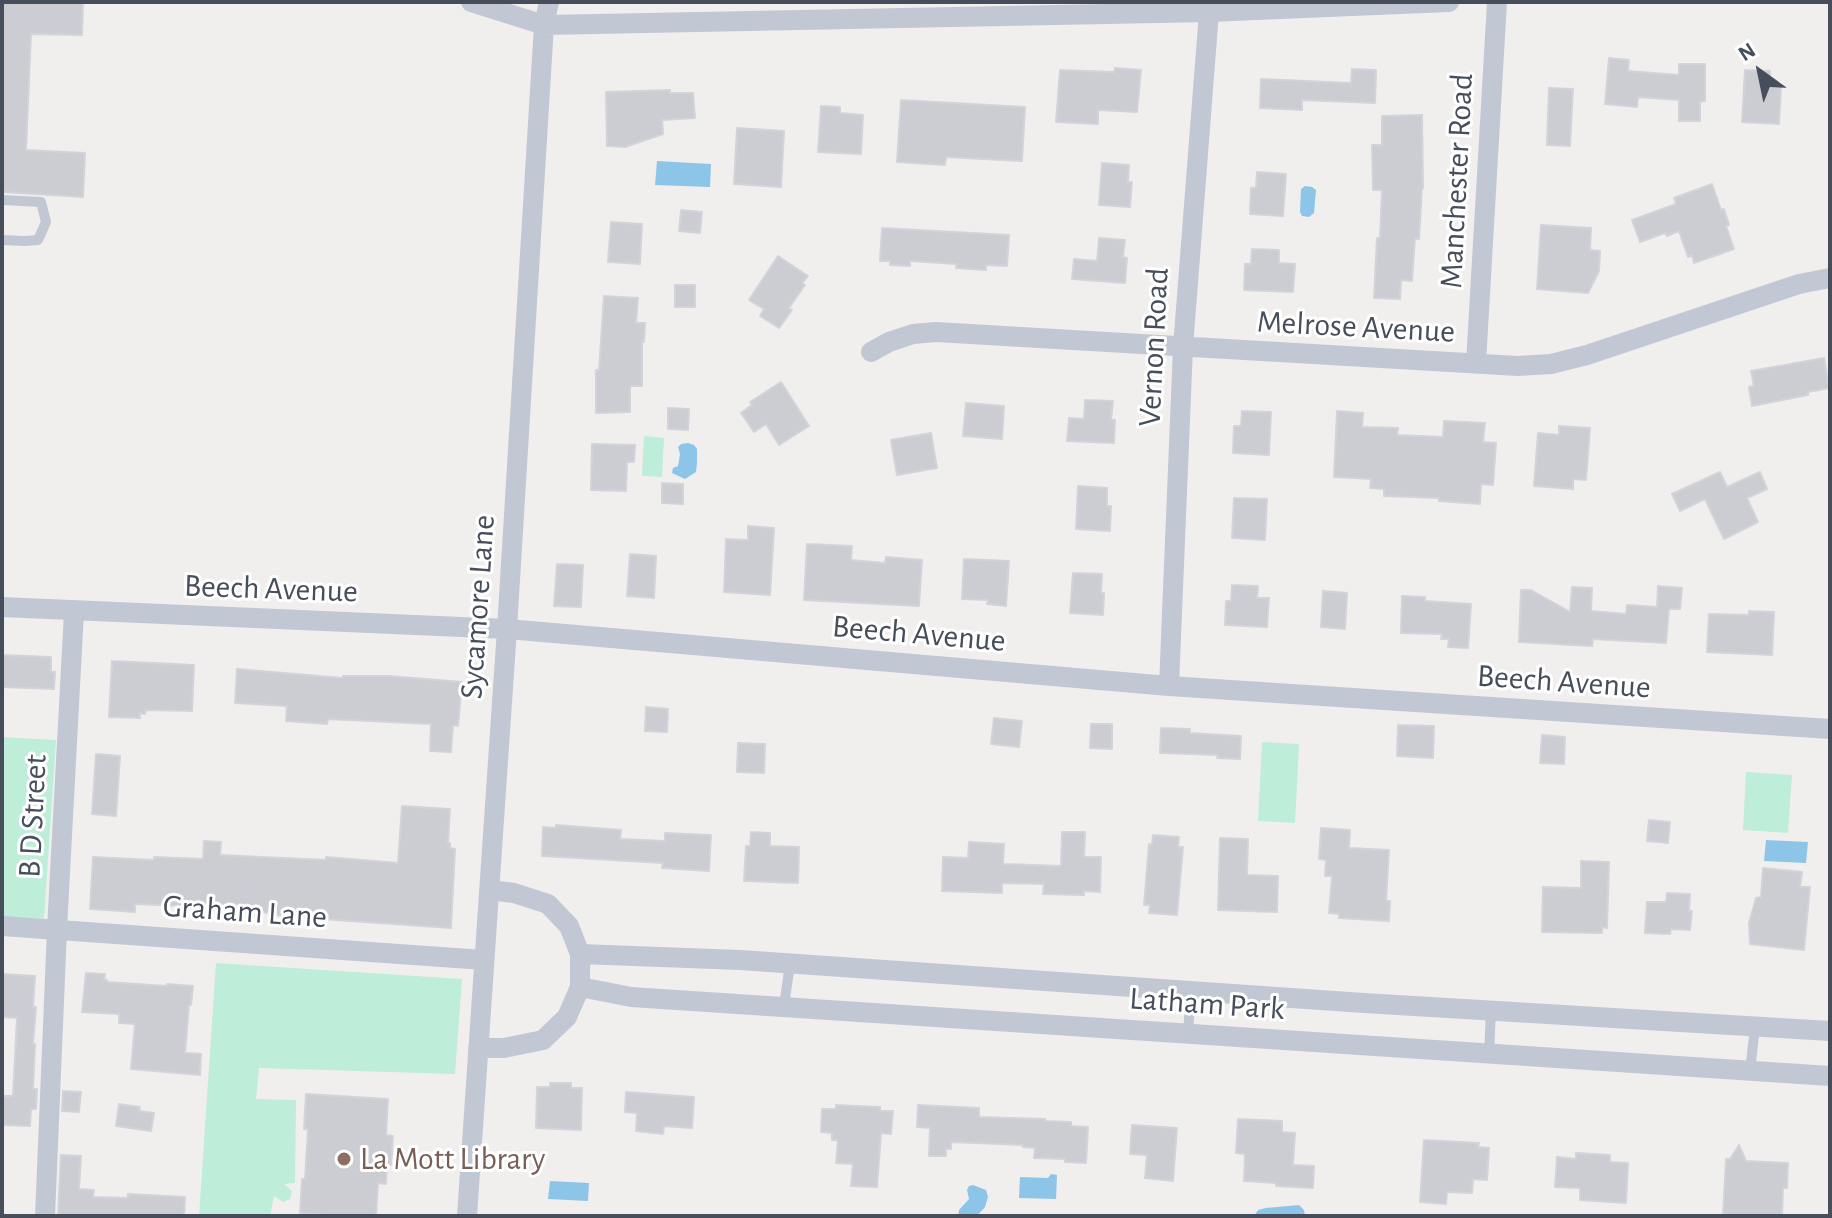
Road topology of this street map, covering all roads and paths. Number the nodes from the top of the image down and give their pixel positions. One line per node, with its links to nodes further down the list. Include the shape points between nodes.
1 (471, 2): 6 (street)
2 (549, 2): 6 (street, Sycamore Lane)
3 (1449, 2): 5 (street)
4 (1497, 2): 12 (street, Manchester Road)
5 (1209, 12): 6 (street); 10 (street, Vernon Road)
6 (544, 25): 15 (street, Sycamore Lane)
7 (2, 200): 8 (lane, via 41,202 46,222 38,240)
8 (2, 240)
9 (1830, 278): 12 (street, Melrose Avenue, via 1551,364)
10 (1183, 347): 11 (street, Melrose Avenue, via 936,332 913,334); 12 (street, Melrose Avenue); 16 (street, Vernon Road)
11 (871, 352)
12 (1476, 363)
13 (2, 607): 14 (street, Beech Avenue)
14 (74, 612): 15 (street, Beech Avenue); 20 (street, B D Street)
15 (507, 629): 16 (street, Beech Avenue); 18 (street, Sycamore Lane)
16 (1169, 686): 17 (street, Beech Avenue)
17 (1830, 729)
18 (490, 890): 21 (street, via 548,904 569,926); 22 (street, Sycamore Lane)
19 (2, 926): 20 (street, Graham Lane)
20 (57, 929): 22 (street, Graham Lane); 35 (street, B D Street)
21 (580, 954): 23 (street, Latham Park); 24 (street)
22 (484, 960): 31 (street, Sycamore Lane)
23 (790, 964): 25 (street, Latham Park); 26 (lane)
24 (580, 987): 26 (street, Latham Park, via 631,997); 31 (street, via 567,1017 543,1040)
25 (1191, 991): 27 (street, Latham Park); 30 (lane)
26 (784, 1006): 30 (street, Latham Park)
27 (1491, 1011): 28 (street, Latham Park); 32 (lane)
28 (1755, 1027): 29 (street, Latham Park); 33 (lane)
29 (1830, 1031)
30 (1188, 1033): 32 (street, Latham Park)
31 (478, 1048): 36 (street, Sycamore Lane)
32 (1489, 1053): 33 (street, Latham Park)
33 (1750, 1071): 34 (street, Latham Park)
34 (1830, 1076)
35 (45, 1216)
36 (467, 1216)

